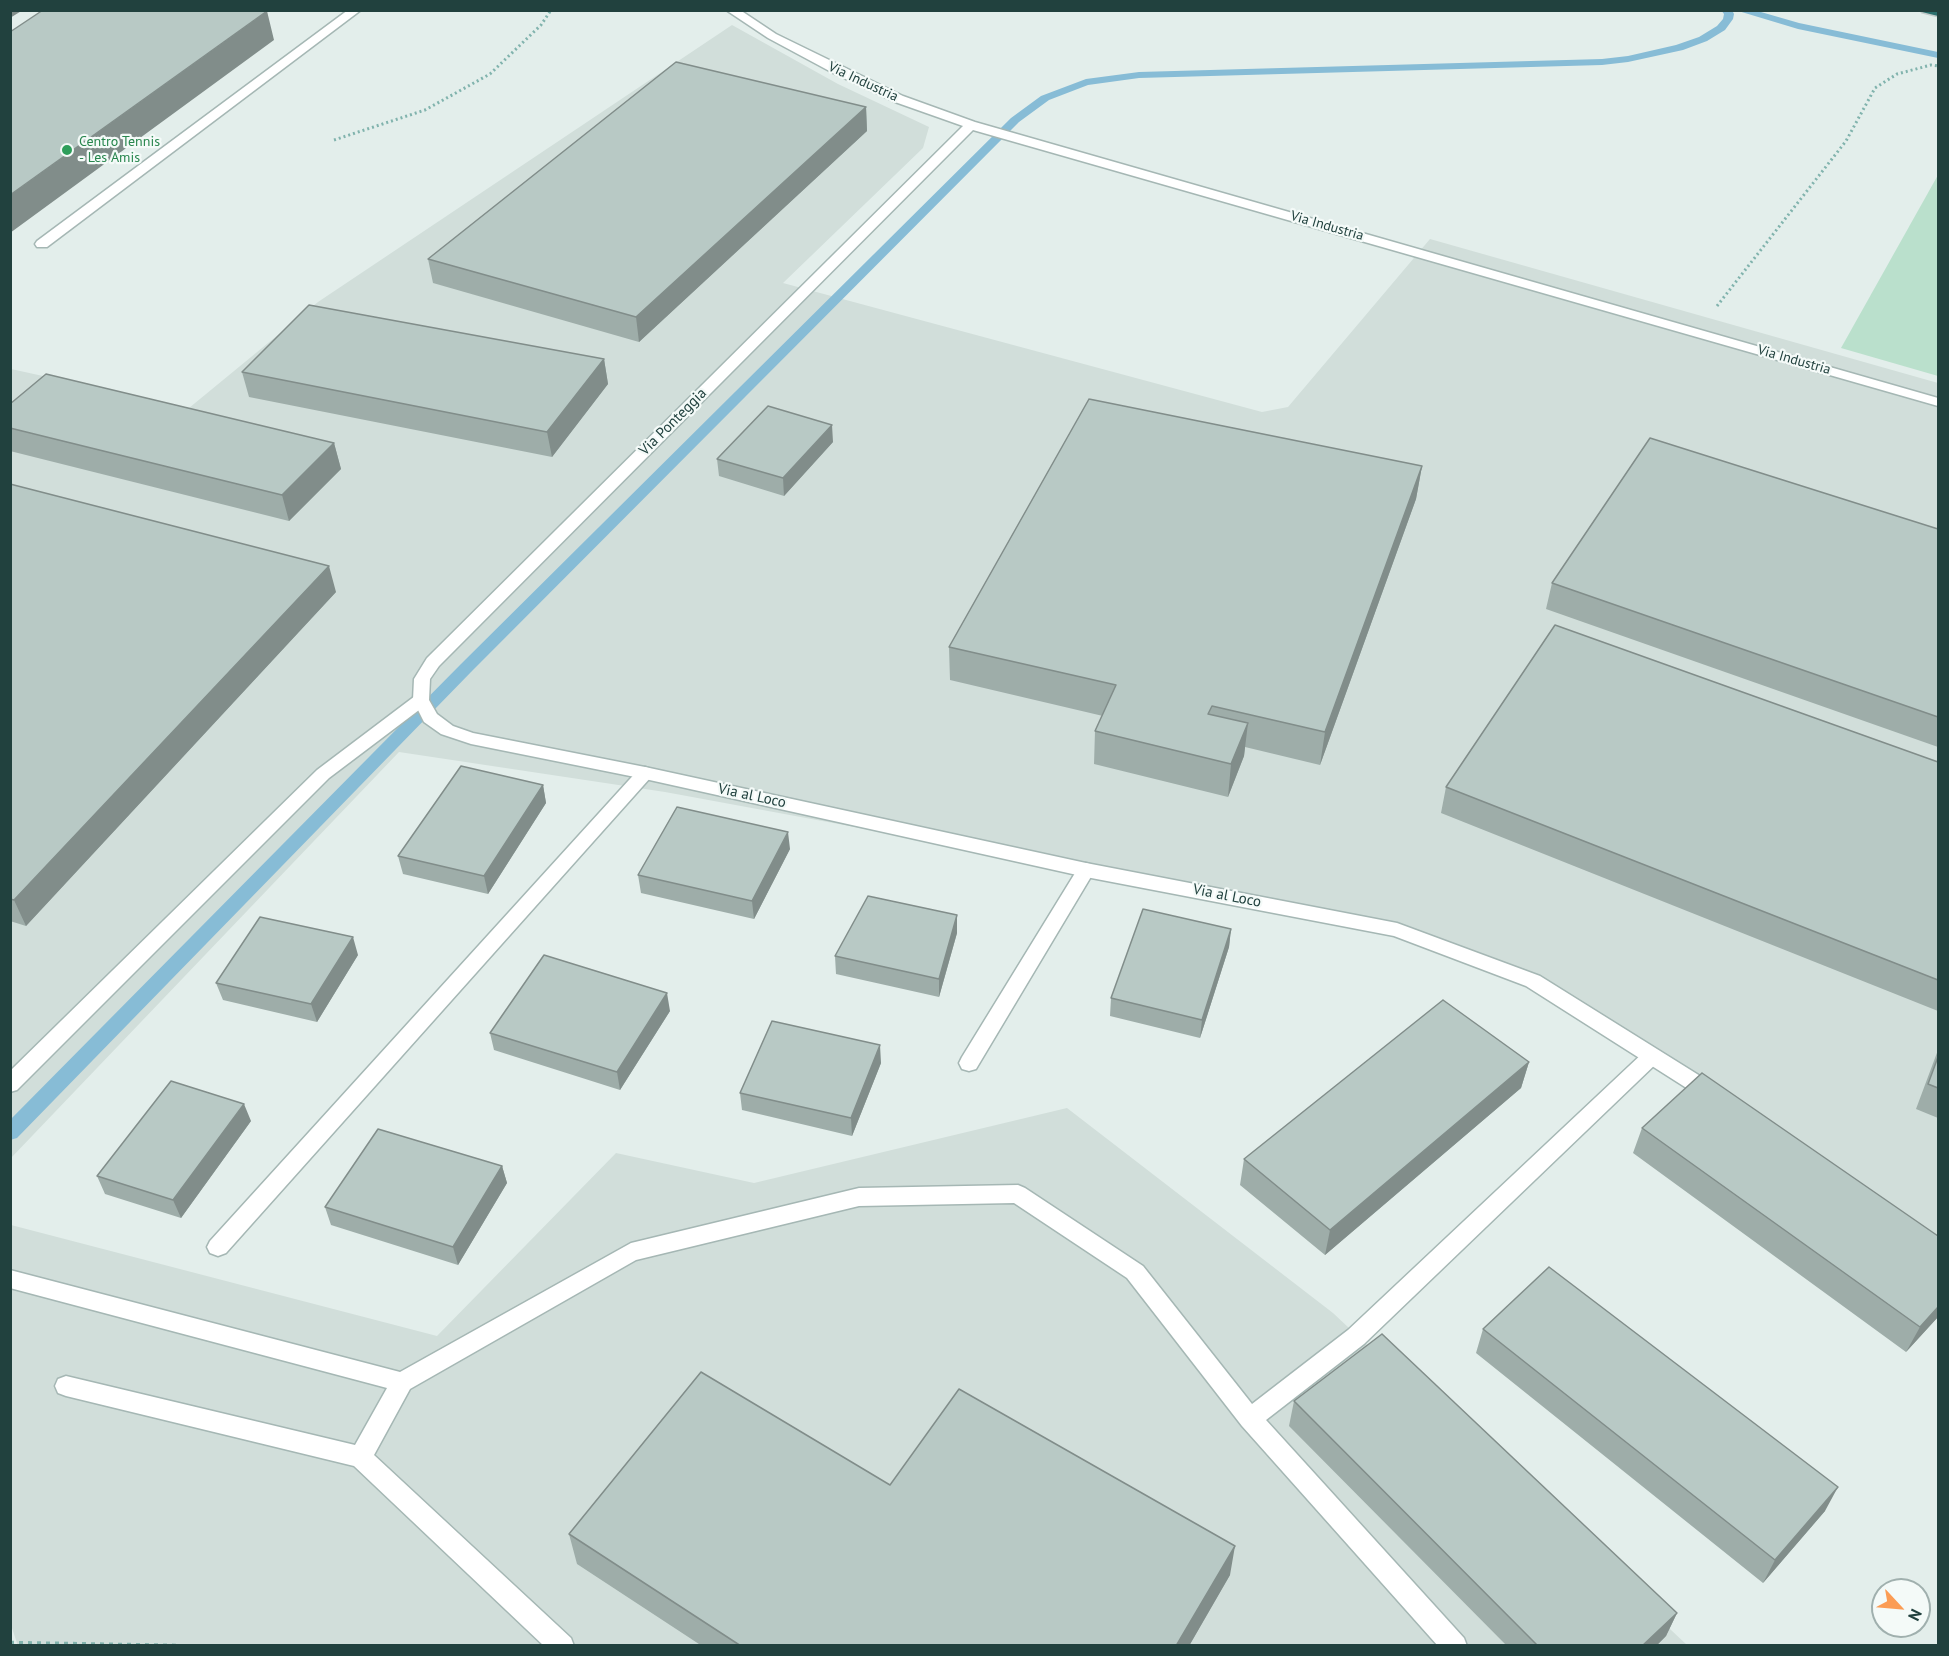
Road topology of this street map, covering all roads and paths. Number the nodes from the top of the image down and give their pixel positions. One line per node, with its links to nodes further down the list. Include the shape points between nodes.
1 (356, 10): 9 (street)
2 (551, 10): 8 (path, via 542,25 490,74 425,110)
3 (731, 10): 7 (street, Via Industria, via 839,71 899,99)
4 (1926, 10): 5 (highway)
5 (1938, 13)
6 (1938, 66): 10 (path, via 1897,74 1875,88 1846,141)
7 (978, 127): 10 (street, Via Industria); 12 (street, Via Ponteggia, via 433,662 422,679)
8 (334, 140)
9 (42, 244)
10 (1697, 332): 11 (street, Via Industria)
11 (1938, 402)
12 (421, 700): 13 (street, Via al Loco, via 430,718 447,730 471,738); 17 (street, via 323,774)
13 (645, 773): 14 (street, Via al Loco); 19 (street)
14 (1086, 870): 15 (street, Via al Loco, via 1397,930 1533,981); 16 (street)
15 (1652, 1056): 18 (street, Via al Loco); 23 (street, via 1356,1337)
16 (969, 1064)
17 (10, 1084)
18 (1731, 1106)
19 (218, 1247)
20 (10, 1279): 21 (street)
21 (402, 1382): 23 (street, via 631,1252 859,1197 1018,1194 1135,1272); 24 (street)
22 (66, 1386): 24 (street)
23 (1250, 1419): 28 (street)
24 (361, 1457): 27 (street)
25 (10, 1643): 26 (path)
26 (181, 1646)
27 (562, 1646)
28 (1455, 1646)

